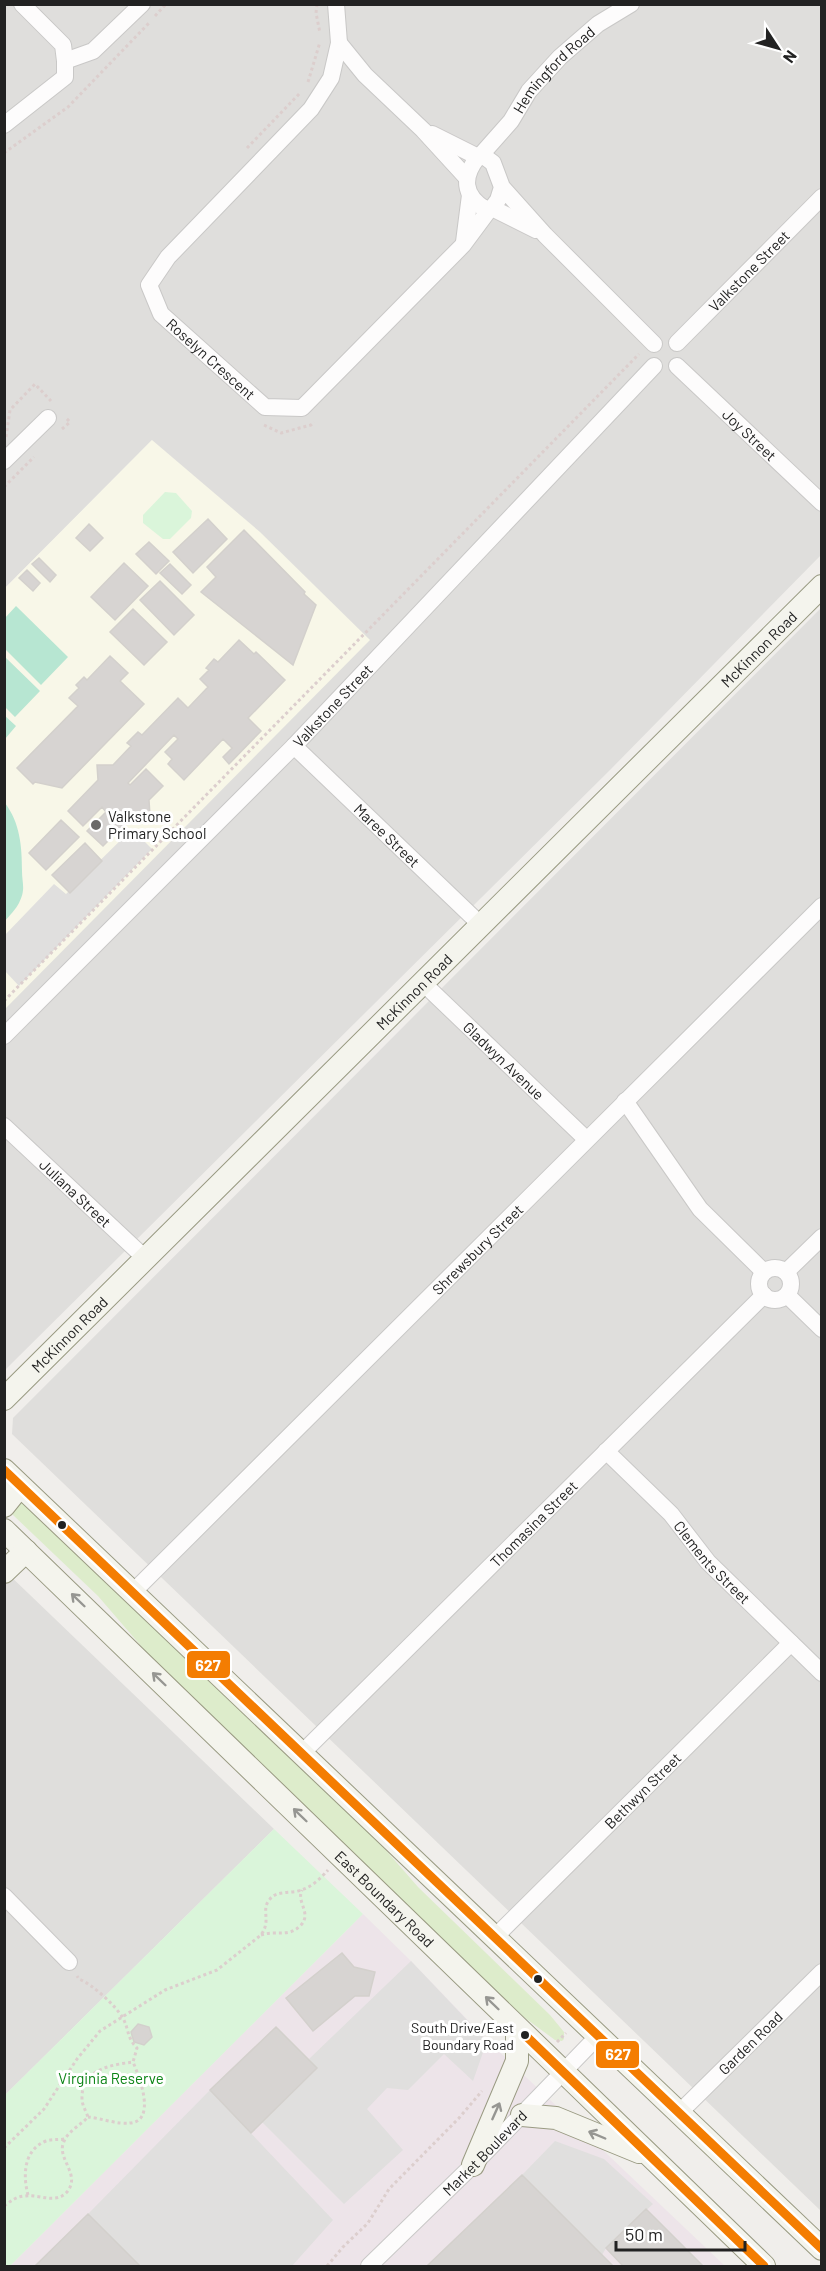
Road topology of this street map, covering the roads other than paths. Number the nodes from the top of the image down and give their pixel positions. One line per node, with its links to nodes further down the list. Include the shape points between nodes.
1 (22, 4): 6 (street, via 63,45)
2 (142, 4): 6 (street, via 93,51)
3 (336, 4): 5 (street)
4 (631, 4): 7 (street, Hemingford Road, via 598,24 560,57 529,91)
5 (339, 43): 9 (street, via 365,75); 18 (street, Roselyn Crescent, via 332,78 311,110 168,257 148,285 160,314 265,407 302,408)
6 (65, 61): 8 (street, via 65,77)
7 (511, 121): 10 (street, Hemingford Road); 11 (street, Hemingford Road)
8 (4, 125)
9 (423, 130): 10 (street); 12 (street)
10 (479, 157): 11 (street); 12 (street)
11 (495, 167): 13 (street)
12 (466, 177): 14 (street)
13 (502, 187): 16 (street); 17 (street)
14 (470, 195): 16 (street, via 473,201); 18 (street)
15 (822, 197): 19 (street, Valkstone Street)
16 (490, 209): 17 (street); 18 (street, Roselyn Crescent)
17 (545, 235): 20 (street)
18 (463, 246)
19 (677, 343): 20 (street, via 668,339); 22 (street, via 682,357)
20 (654, 344): 21 (street, via 650,358)
21 (654, 366): 22 (street, via 669,371); 27 (street, Valkstone Street)
22 (677, 366): 25 (street, Joy Street)
23 (48, 418): 24 (street)
24 (4, 461)
25 (822, 503)
26 (822, 586): 29 (main road, McKinnon Road)
27 (294, 746): 29 (street, Maree Street); 31 (street, Valkstone Street)
28 (822, 906): 32 (street, Shrewsbury Street)
29 (481, 925): 30 (main road, McKinnon Road)
30 (423, 983): 34 (street, Gladwyn Avenue); 36 (main road, McKinnon Road)
31 (4, 1036)
32 (625, 1101): 34 (street, Shrewsbury Street); 37 (street, via 700,1209)
33 (4, 1126): 36 (street, Juliana Street)
34 (586, 1139): 49 (street, Shrewsbury Street)
35 (822, 1237): 38 (street)
36 (146, 1259): 42 (main road, McKinnon Road)
37 (764, 1272): 38 (street, via 773,1268); 39 (street, via 759,1287)
38 (786, 1272): 40 (street, via 792,1286)
39 (764, 1295): 40 (street, via 773,1300); 43 (street, Thomasina Street)
40 (787, 1295): 41 (street)
41 (822, 1329)
42 (4, 1399)
43 (606, 1451): 50 (street, Clements Street, via 671,1514 708,1562); 52 (street, Thomasina Street)
44 (12, 1478): 45 (main road); 49 (main road)
45 (4, 1506)
46 (4, 1530): 47 (main road, East Boundary Road)
47 (26, 1551): 48 (main road); 57 (main road, East Boundary Road, one-way to 47)
48 (4, 1572)
49 (133, 1592): 52 (main road)
50 (791, 1643): 51 (street, Clements Street); 54 (street, Bethwyn Street)
51 (822, 1673)
52 (302, 1753): 54 (main road)
53 (4, 1896): 55 (street)
54 (495, 1937): 58 (main road)
55 (69, 1962)
56 (822, 1972): 60 (street, Garden Road)
57 (518, 2028): 59 (main road, East Boundary Road); 63 (main road, one-way to 57, via 517,2061)
58 (598, 2036): 59 (street, Market Boulevard); 60 (main road)
59 (564, 2073): 61 (street, Market Boulevard); 62 (main road, East Boundary Road)
60 (679, 2113): 64 (main road)
61 (522, 2115): 62 (main road, one-way to 61, via 556,2118); 63 (street, Market Boulevard)
62 (651, 2158): 66 (main road, East Boundary Road)
63 (473, 2165): 65 (street, Market Boulevard)
64 (822, 2249)
65 (369, 2266)
66 (764, 2266)

